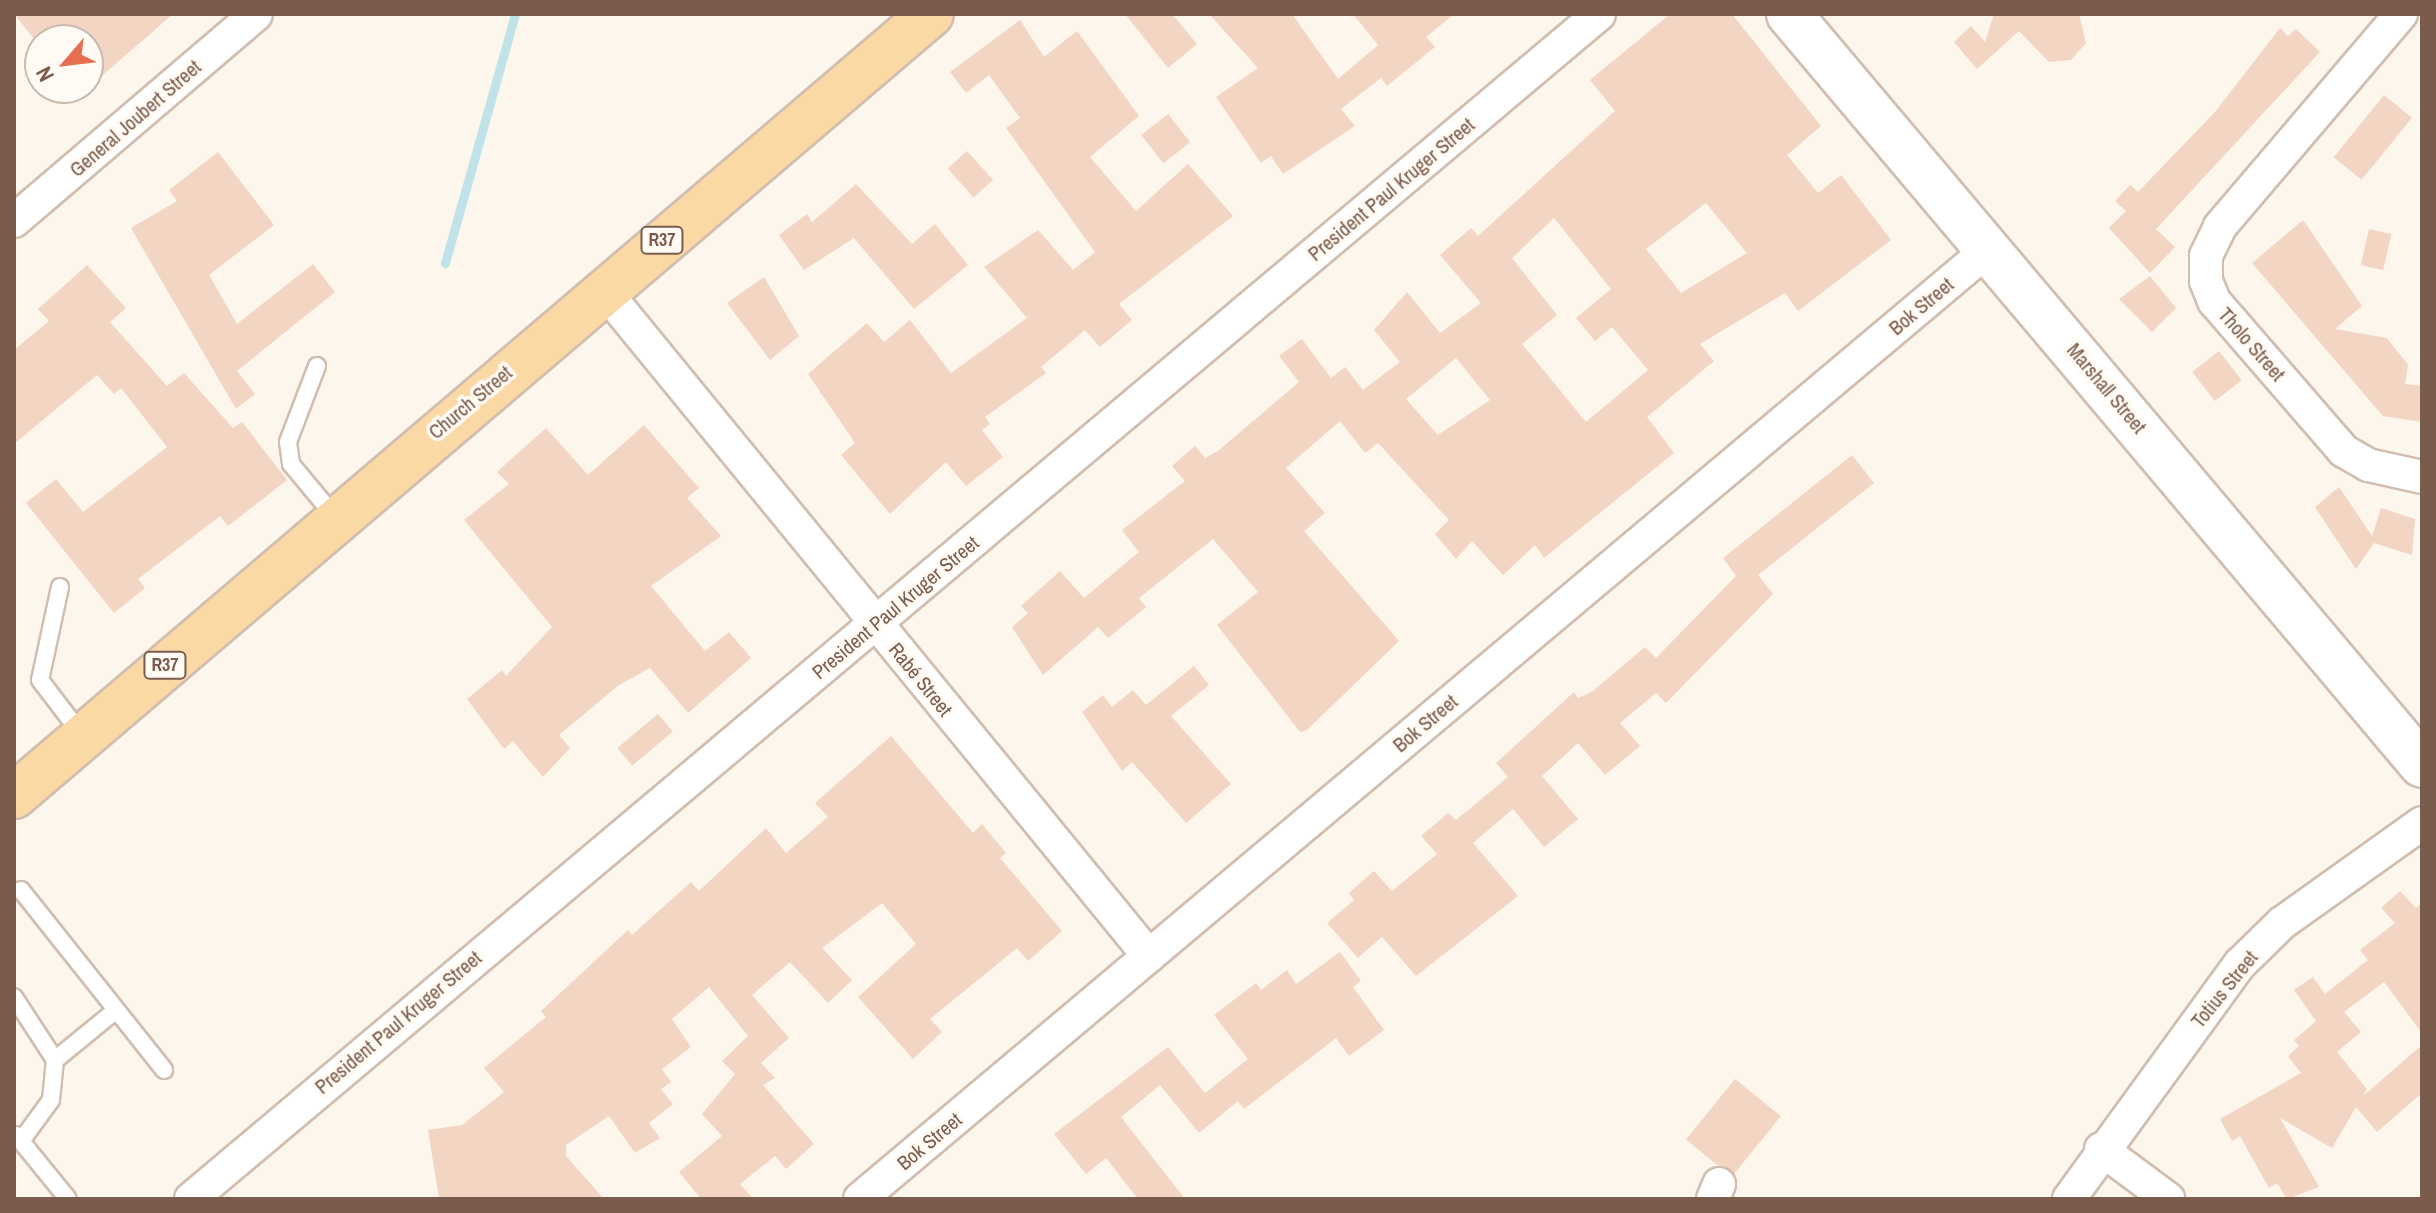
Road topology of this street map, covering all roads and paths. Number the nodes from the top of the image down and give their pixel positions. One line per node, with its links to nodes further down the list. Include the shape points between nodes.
1 (256, 14): 6 (street, General Joubert Street)
2 (931, 14): 8 (main road, Church Street / R37)
3 (1599, 14): 13 (street, President Paul Kruger Street)
4 (1789, 14): 7 (street, Marshall Street)
5 (2401, 14): 10 (street, Tholo Street, via 2220,227 2206,256 2206,281 2214,301 2344,451 2368,465)
6 (14, 221)
7 (1990, 248): 15 (street, Marshall Street); 19 (street, Bok Street)
8 (603, 289): 11 (main road, Church Street / R37); 13 (street, Rabé Street)
9 (317, 366): 11 (lane, via 288,442 291,464)
10 (2422, 477)
11 (326, 526): 14 (main road, Church Street / R37)
12 (60, 587): 14 (lane, via 40,680)
13 (876, 624): 19 (street, Rabé Street); 26 (street, President Paul Kruger Street)
14 (83, 737): 16 (main road, Church Street / R37)
15 (2422, 765)
16 (14, 796)
17 (2422, 823): 25 (street, Totius Street, via 2282,923 2240,964)
18 (21, 890): 21 (lane)
19 (1149, 956): 27 (street, Bok Street)
20 (14, 997): 22 (lane)
21 (116, 1010): 22 (lane); 23 (lane)
22 (55, 1060): 24 (lane, via 51,1100)
23 (164, 1070)
24 (17, 1136): 28 (lane)
25 (2101, 1149): 29 (street, Totius Street); 30 (street)
26 (195, 1196)
27 (869, 1196)
28 (68, 1199)
29 (2069, 1199)
30 (2168, 1199)

